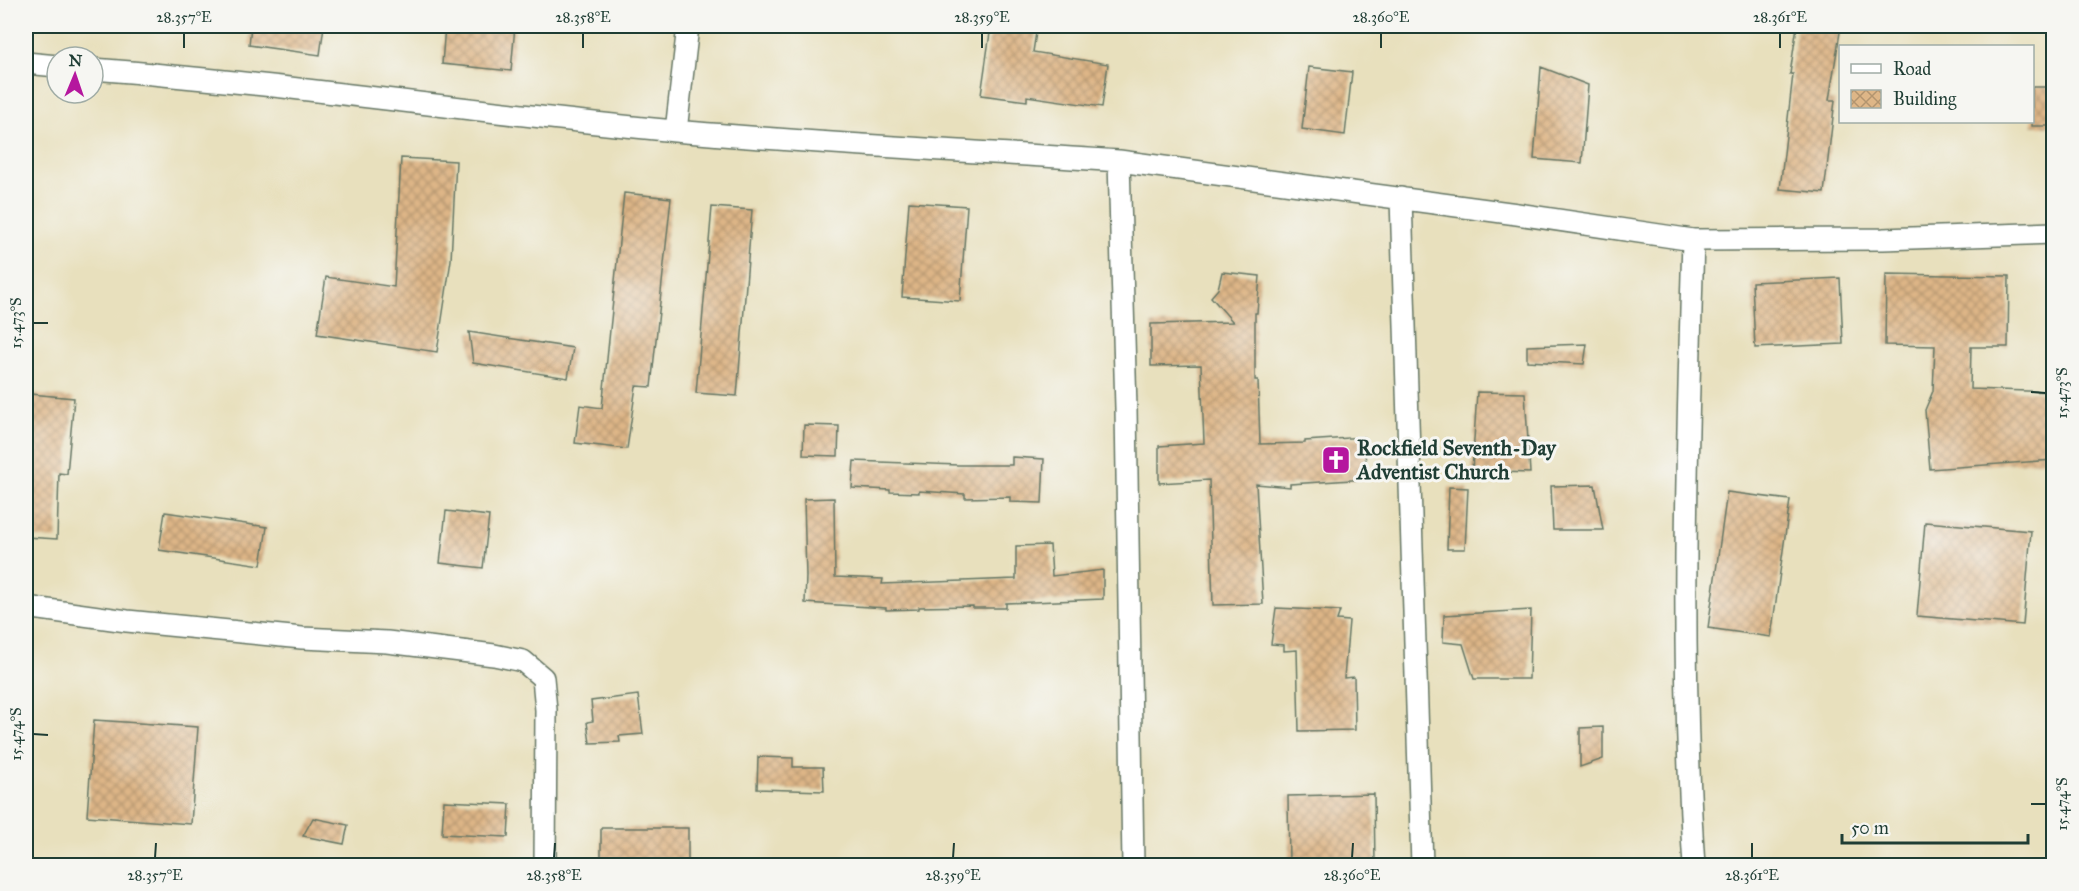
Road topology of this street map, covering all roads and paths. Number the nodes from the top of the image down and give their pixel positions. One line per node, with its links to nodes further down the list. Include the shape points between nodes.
1 (688, 26): 5 (street)
2 (26, 63): 3 (street)
3 (45, 65)
4 (105, 70): 5 (street)
5 (676, 131): 6 (street)
6 (1119, 160): 7 (street); 12 (street)
7 (1401, 198): 9 (street); 13 (street)
8 (2054, 233): 9 (street)
9 (1692, 240): 14 (street, via 1685,521 1688,776)
10 (26, 607): 11 (street, via 187,627 387,642 523,662 543,678)
11 (546, 866)
12 (1133, 866)
13 (1422, 866)
14 (1694, 866)

